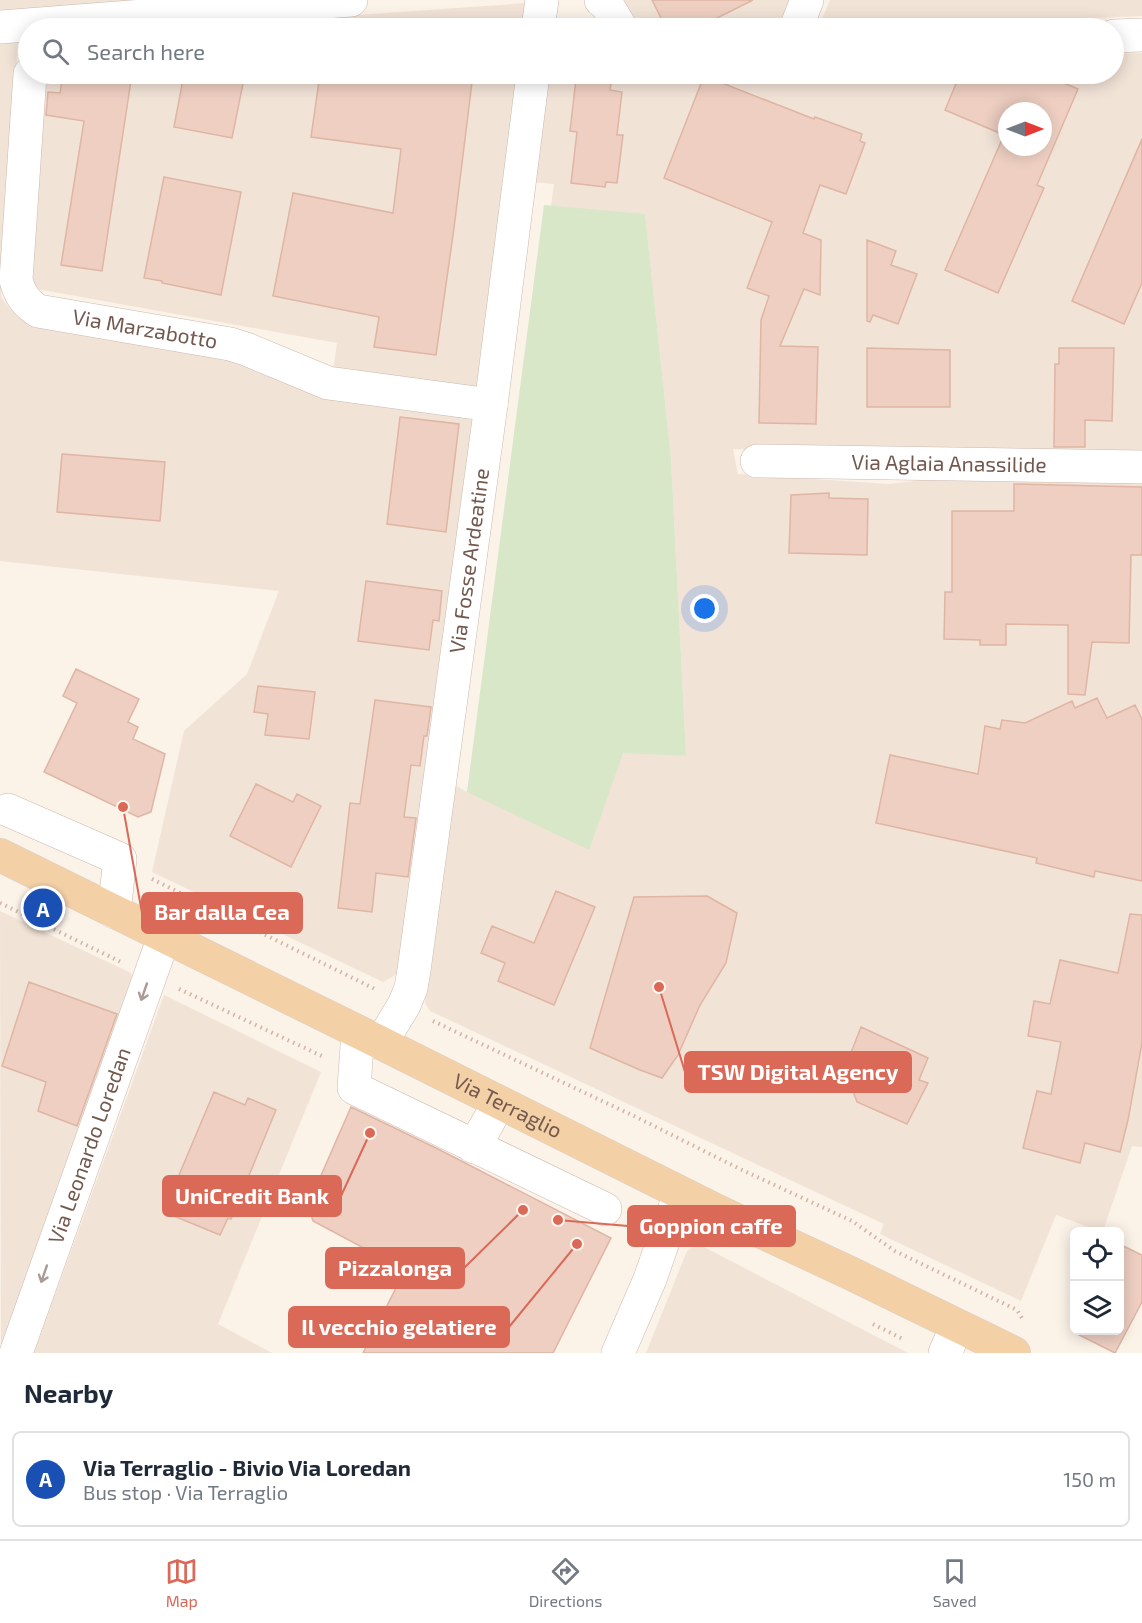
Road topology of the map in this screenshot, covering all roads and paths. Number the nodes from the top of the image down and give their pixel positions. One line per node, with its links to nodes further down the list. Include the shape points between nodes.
1 (351, 0): 5 (street)
2 (542, 0): 6 (street)
3 (601, 0): 7 (street)
4 (807, 0): 8 (street)
5 (139, 18)
6 (539, 18)
7 (615, 18)
8 (800, 18)
9 (0, 27): 10 (street)
10 (18, 27)
11 (1142, 35): 12 (street)
12 (1124, 36)
13 (29, 84): 15 (street, Via Marzabotto, via 16,280 27,304 38,311 230,344 328,383)
14 (532, 84): 15 (street, Via Fosse Ardeatine)
15 (491, 405): 28 (street, Via Fosse Ardeatine, via 411,988 404,1005)
16 (757, 461): 17 (street, Via Aglaia Anassilide)
17 (1142, 467)
18 (3, 815): 22 (street, via 120,859)
19 (0, 855): 22 (main road, Via Terraglio)
20 (149, 878): 26 (path)
21 (0, 903): 24 (path)
22 (114, 912): 23 (main road, Via Terraglio)
23 (164, 936): 28 (main road, Via Terraglio); 36 (street, Via Leonardo Loredan, one-way to 36)
24 (122, 962)
25 (169, 984): 29 (path)
26 (376, 990)
27 (423, 1016): 35 (path, via 852,1221 895,1251 1017,1310)
28 (370, 1037): 29 (street); 30 (main road, Via Terraglio)
29 (355, 1072): 31 (street, via 354,1088)
30 (499, 1103): 31 (street); 32 (main road, Via Terraglio)
31 (474, 1147): 33 (street)
32 (680, 1193): 34 (main road, Via Terraglio); 37 (street, via 650,1279)
33 (605, 1209)
34 (951, 1339): 35 (main road, Via Terraglio)
35 (1021, 1340)
36 (16, 1353)
37 (618, 1353)

